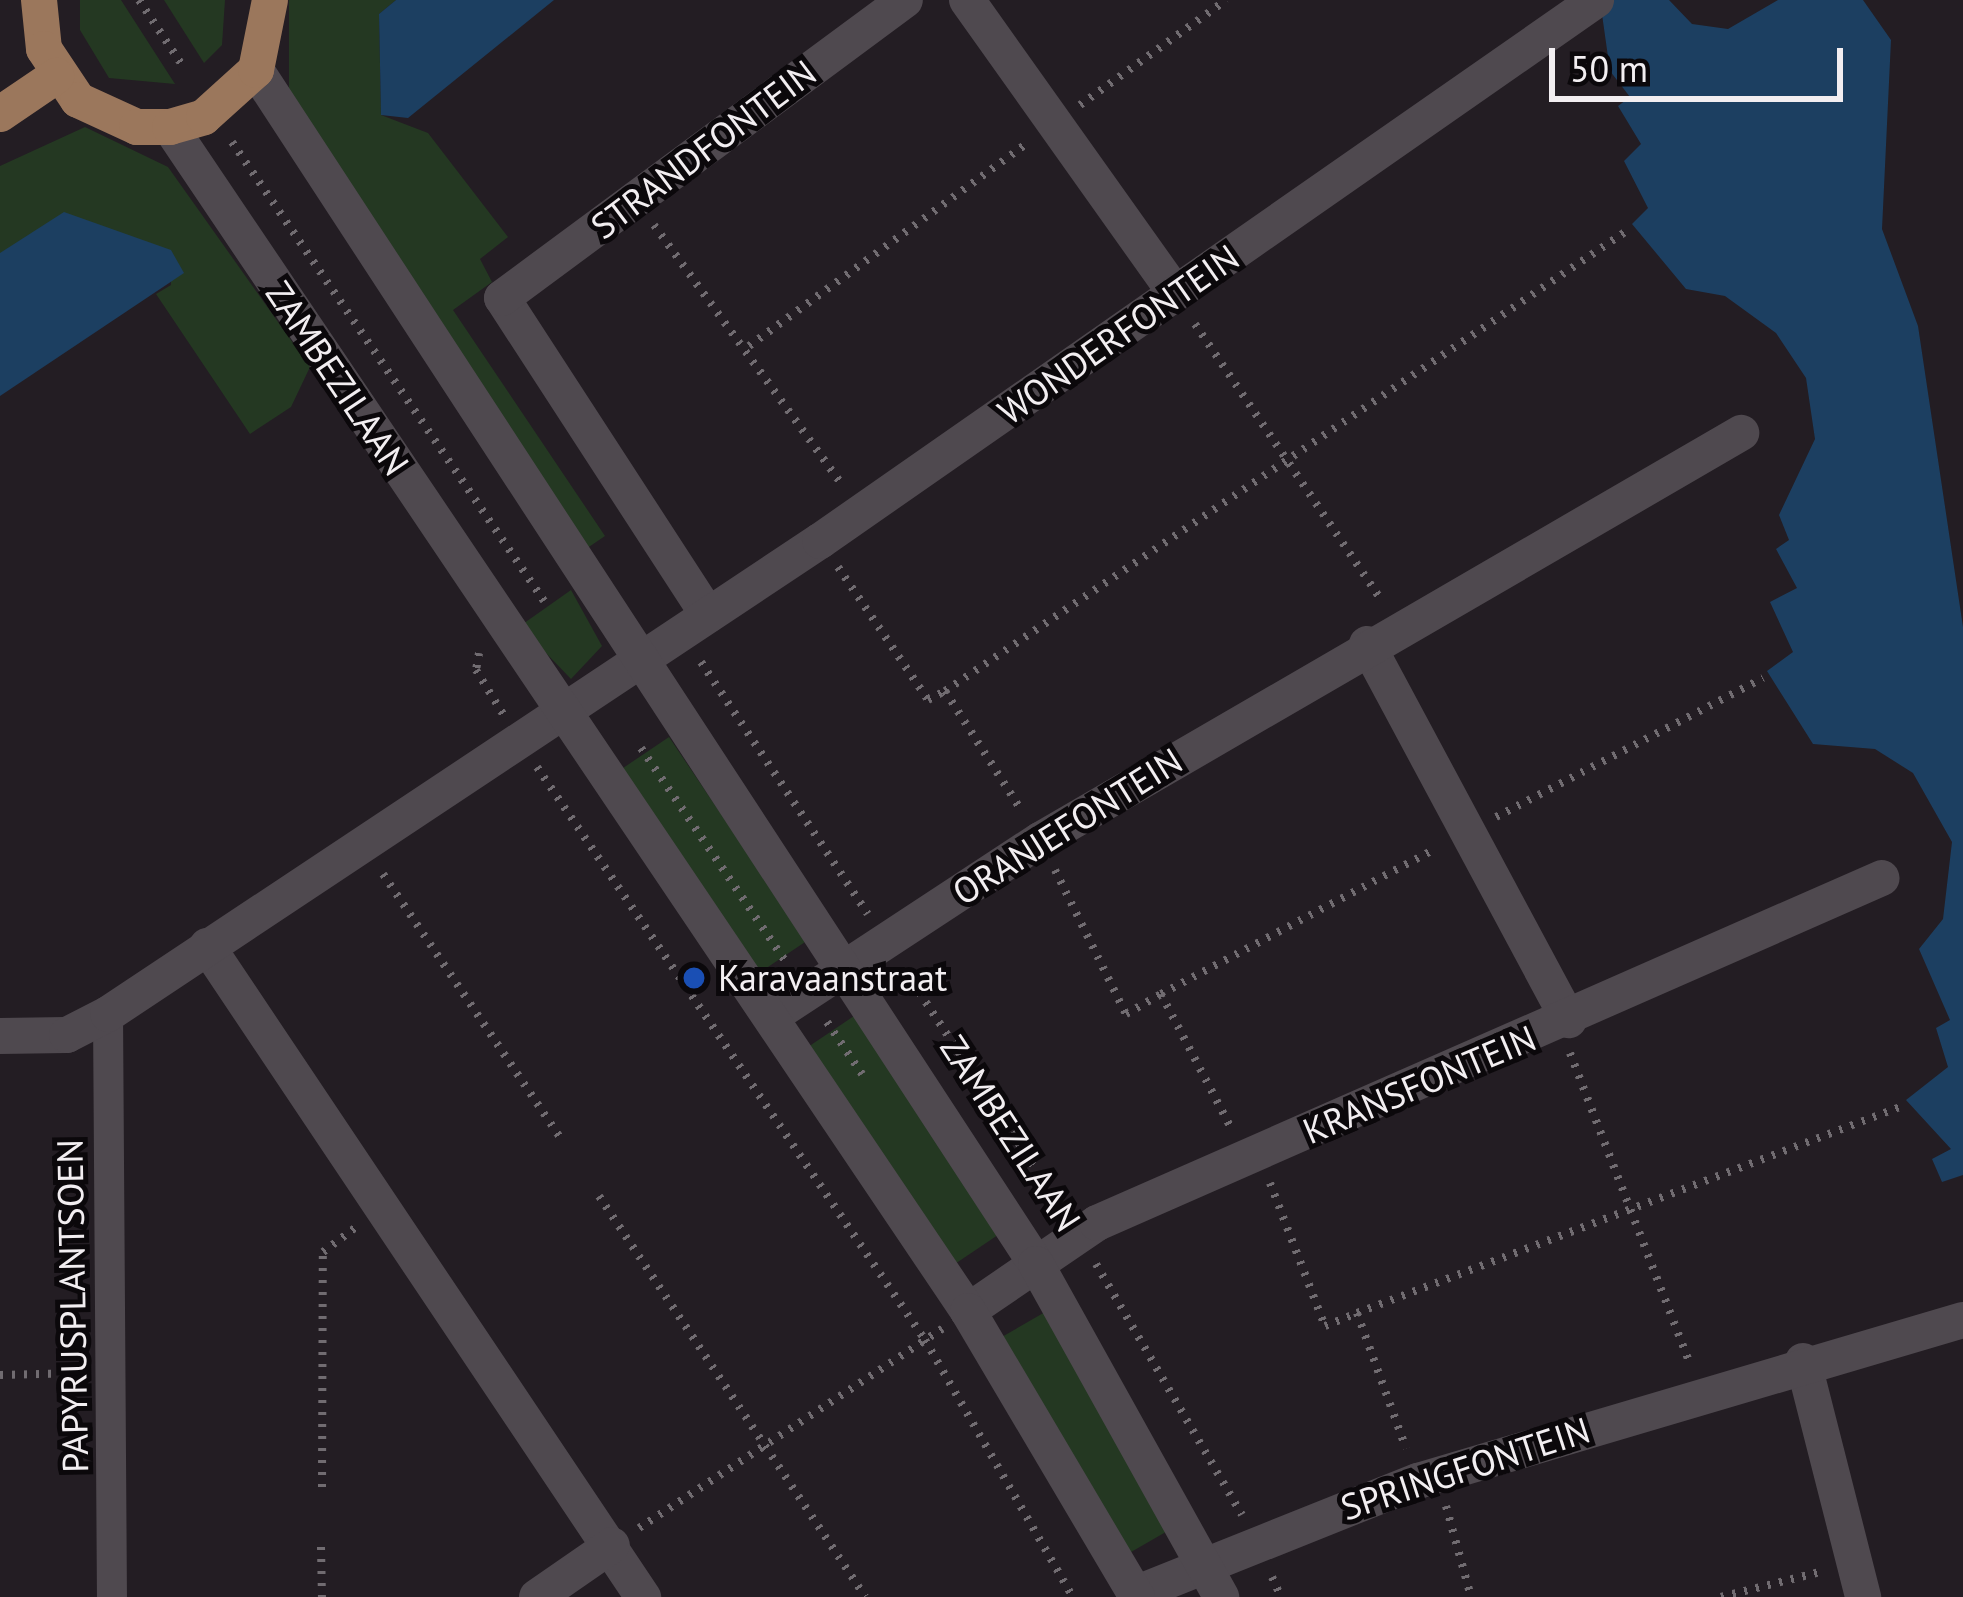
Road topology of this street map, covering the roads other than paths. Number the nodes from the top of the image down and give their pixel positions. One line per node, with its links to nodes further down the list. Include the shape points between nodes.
1 (39, 0): 7 (main road)
2 (270, 0): 6 (main road)
3 (905, 0): 12 (street, STRANDFONTEIN, via 502,298)
4 (967, 0): 10 (street)
5 (1594, 2): 10 (street, WONDERFONTEIN)
6 (256, 70): 9 (main road, via 205,117); 14 (street, ZAMBEZILAAN)
7 (56, 76): 8 (main road); 9 (main road, via 106,118)
8 (0, 114)
9 (170, 127): 15 (street, ZAMBEZILAAN)
10 (1175, 293): 12 (street, WONDERFONTEIN)
11 (1741, 433): 13 (street, ORANJEFONTEIN)
12 (695, 625): 14 (street, WONDERFONTEIN)
13 (1383, 635): 18 (street, ORANJEFONTEIN); 21 (street)
14 (636, 664): 15 (street); 18 (street, ZAMBEZILAAN)
15 (561, 711): 17 (street); 20 (street, ZAMBEZILAAN)
16 (1882, 878): 21 (street, KRANSFONTEIN)
17 (207, 946): 19 (street); 27 (street)
18 (838, 971): 20 (street, ORANJEFONTEIN); 23 (street, ZAMBEZILAAN)
19 (108, 1014): 22 (street, via 67,1035); 31 (street, PAPYRUSPLANTSOEN)
20 (772, 1016): 24 (street, ZAMBEZILAAN)
21 (1564, 1022): 23 (street, KRANSFONTEIN, via 1078,1235)
22 (0, 1036)
23 (1036, 1264): 24 (street, KRANSFONTEIN); 28 (street, ZAMBEZILAAN)
24 (968, 1311): 30 (street, ZAMBEZILAAN)
25 (1963, 1320): 26 (street, SPRINGFONTEIN)
26 (1803, 1361): 28 (street, SPRINGFONTEIN, via 1428,1478); 29 (street)
27 (613, 1545): 32 (street); 33 (street)
28 (1205, 1562): 30 (street, SPRINGFONTEIN); 34 (street, ZAMBEZILAAN)
29 (1859, 1580)
30 (1136, 1595)
31 (112, 1597)
32 (537, 1597)
33 (643, 1597)
34 (1220, 1597)

